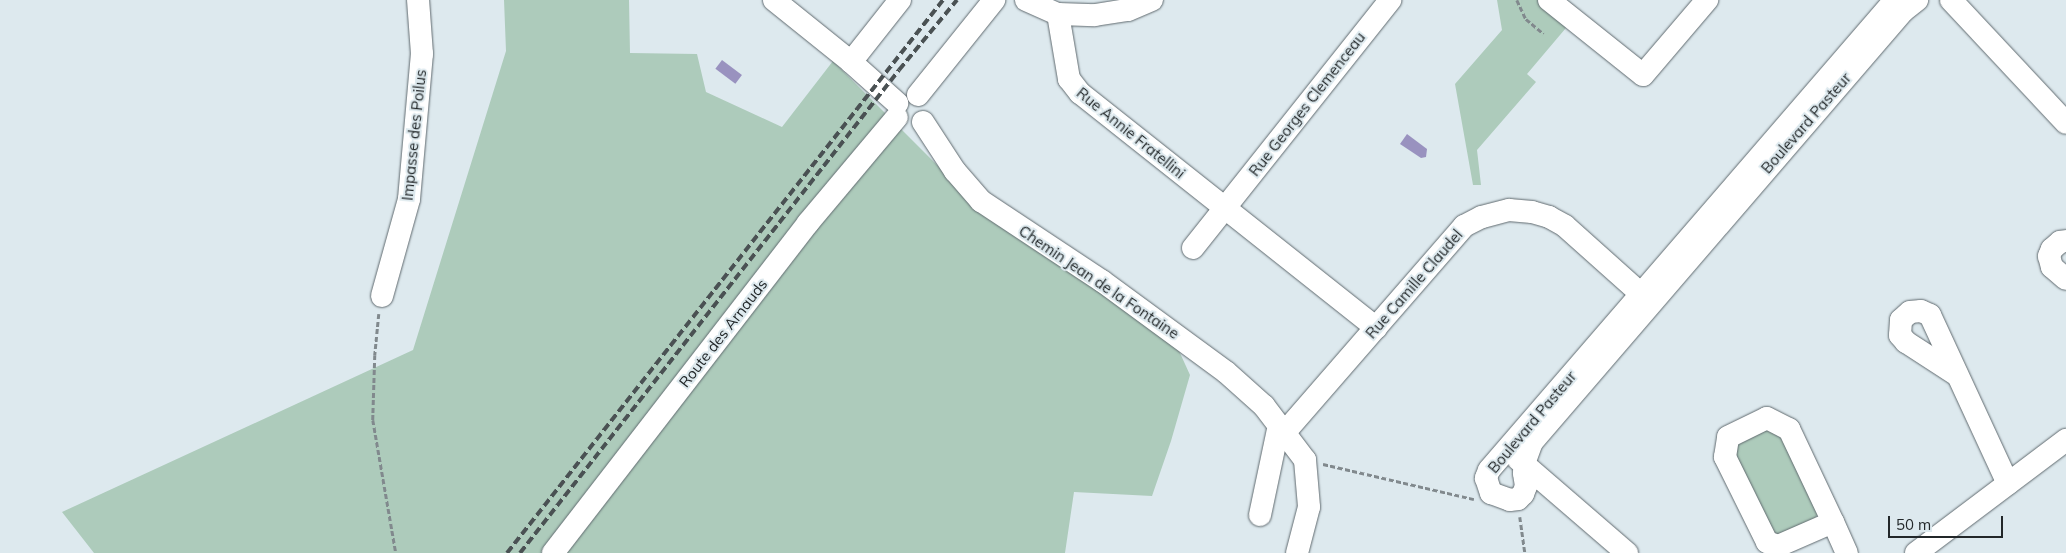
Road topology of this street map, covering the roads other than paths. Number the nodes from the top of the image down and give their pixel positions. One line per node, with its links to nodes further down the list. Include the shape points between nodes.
1 (418, 0): 23 (street, Impasse des Poilus, via 422,54 409,199)
2 (774, 0): 14 (street)
3 (900, 0): 14 (street)
4 (994, 0): 15 (street)
5 (1026, 0): 13 (street)
6 (1152, 0): 13 (street, via 1128,10 1095,15)
7 (1390, 0): 19 (street, Rue Georges Clemenceau)
8 (1548, 0): 9 (street, via 1643,75)
9 (1707, 0)
10 (1895, 0): 24 (street, Boulevard Pasteur)
11 (1917, 0): 24 (street, Boulevard Pasteur, via 1903,11)
12 (1951, 0): 18 (street)
13 (1058, 14): 19 (street, Rue Annie Fratellini, via 1069,79 1074,86)
14 (851, 62): 16 (street)
15 (918, 95): 16 (street, via 904,96); 17 (street, via 928,107)
16 (897, 110): 17 (street, via 900,122 911,126); 34 (street, Route des Arnauds)
17 (923, 122): 27 (street, Chemin Jean de la Fontaine, via 955,171 981,201 1102,281 1226,372 1264,406)
18 (2066, 123)
19 (1224, 209): 21 (street, Rue Georges Clemenceau); 25 (street)
20 (2066, 241): 22 (street, via 2052,249 2049,256 2052,267)
21 (1193, 248)
22 (2066, 279)
23 (382, 296)
24 (1646, 300): 25 (street, Rue Camille Claudel, via 1565,226 1532,212 1509,210 1464,226); 29 (street, Boulevard Pasteur); 30 (street, Boulevard Pasteur, via 1532,442)
25 (1376, 328): 27 (street, Rue Camille Claudel)
26 (1957, 375): 31 (street)
27 (1282, 428): 32 (street); 35 (street, Chemin Jean de la Fontaine, via 1305,460 1309,507)
28 (2066, 440): 31 (street)
29 (1506, 449): 30 (street); 30 (street, Boulevard Pasteur, via 1486,478 1487,486 1496,496 1510,500 1524,494)
30 (1525, 465): 36 (street)
31 (2008, 484): 38 (street)
32 (1260, 515)
33 (1833, 522): 33 (street, via 1789,429 1766,418 1728,437 1725,457 1767,542 1778,546); 37 (street)
34 (553, 553)
35 (1297, 553)
36 (1627, 553)
37 (1847, 553)
38 (1916, 553)

